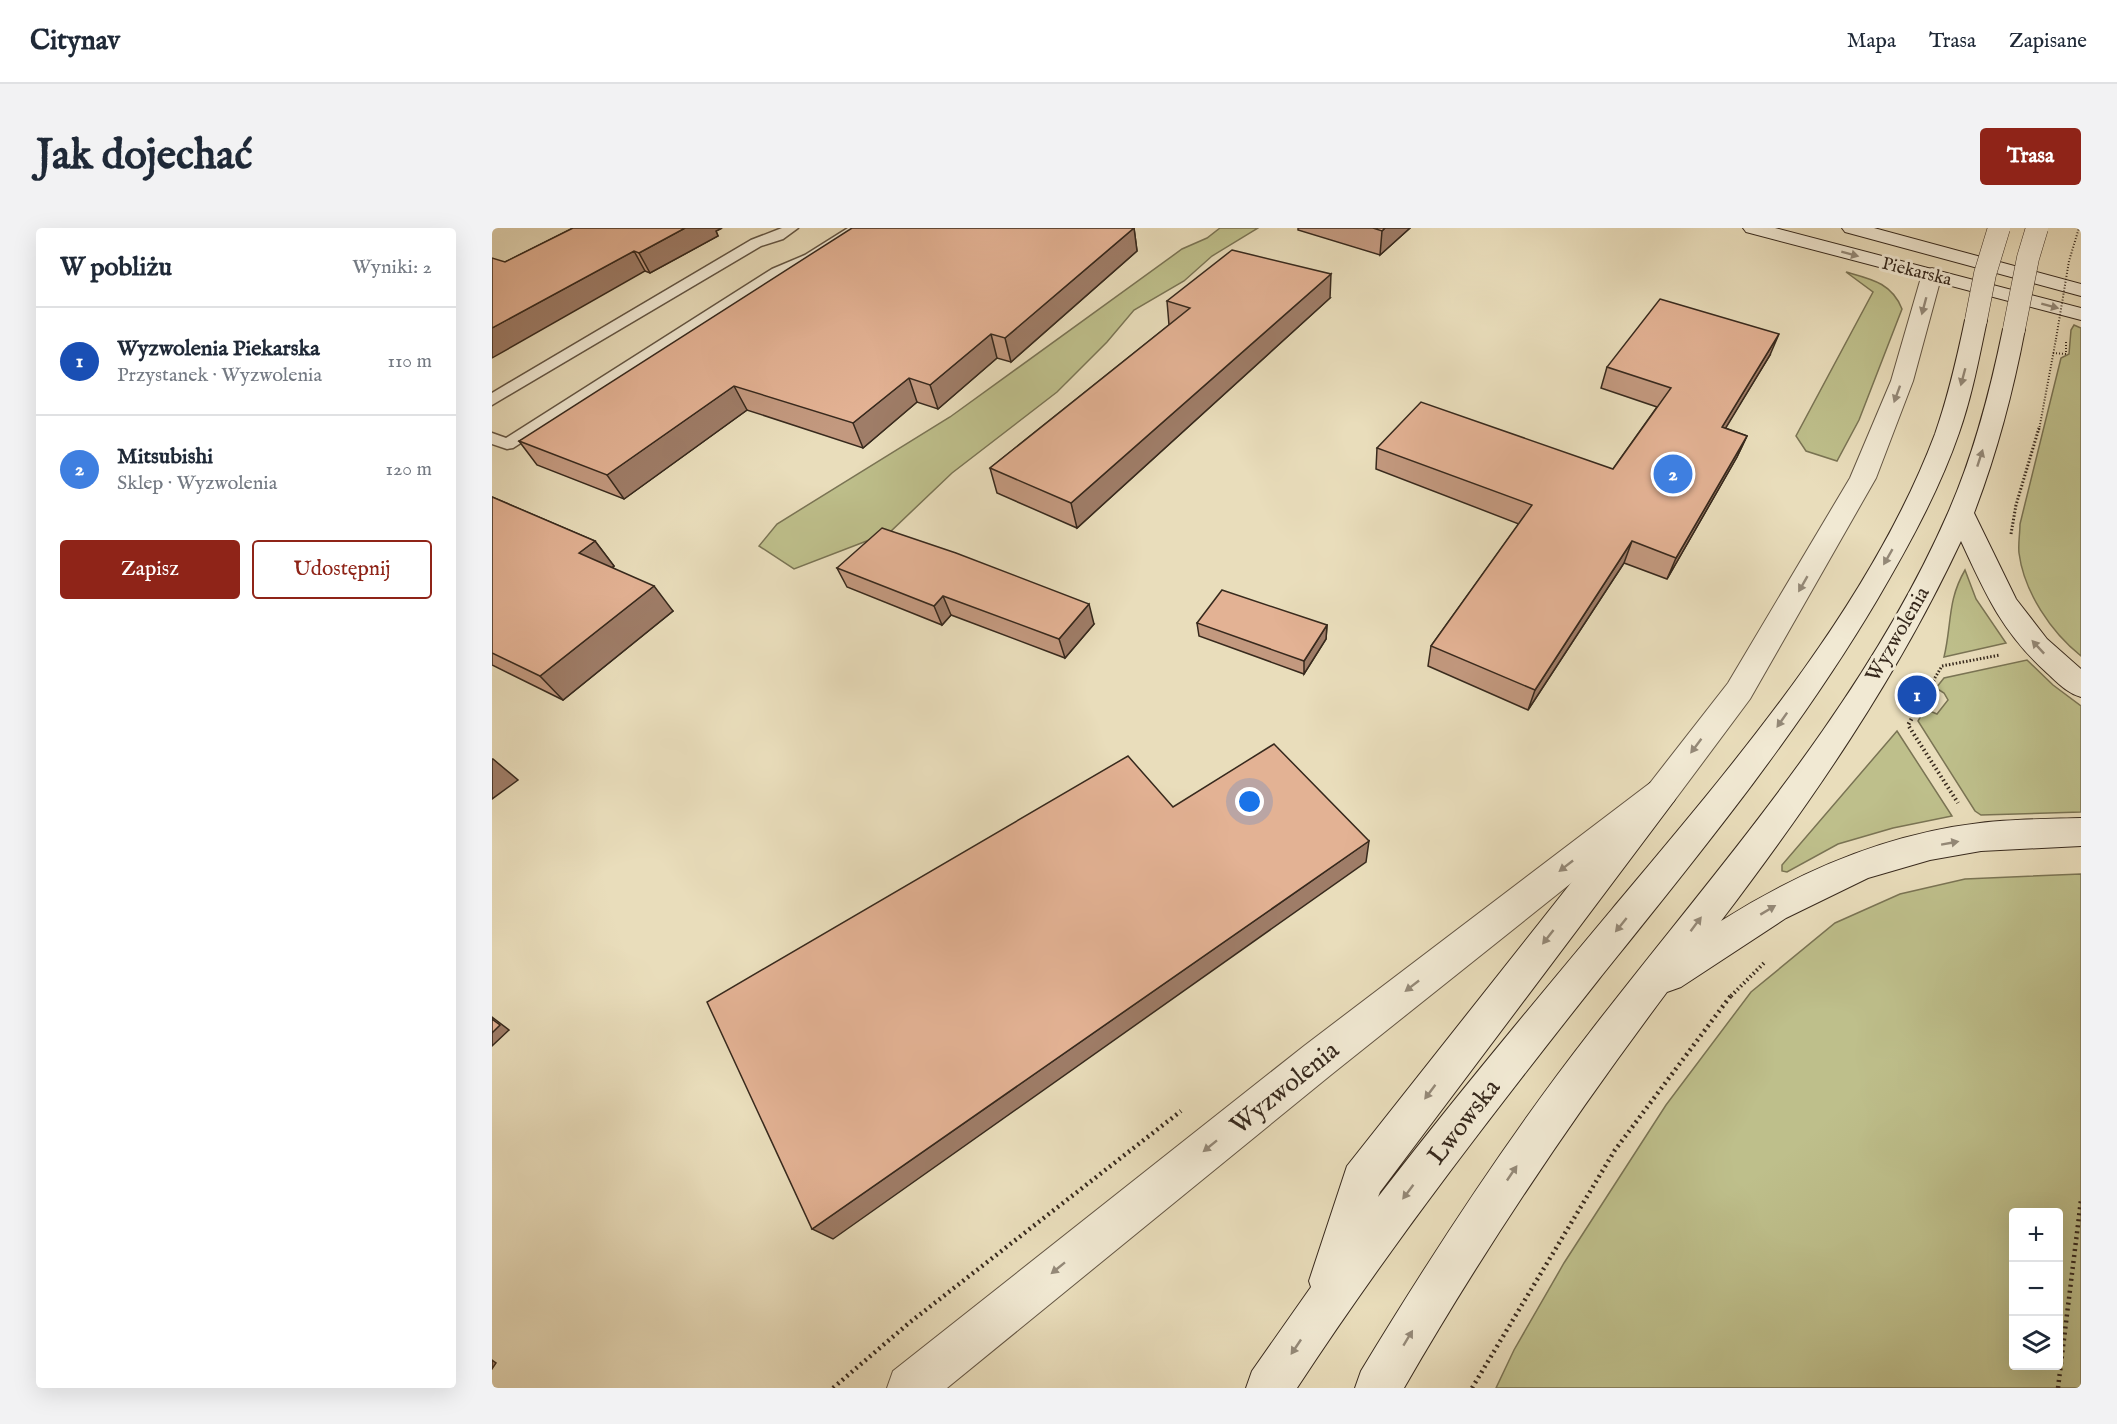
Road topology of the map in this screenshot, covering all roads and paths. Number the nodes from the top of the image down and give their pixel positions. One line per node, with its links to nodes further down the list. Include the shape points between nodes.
1 (791, 228): 14 (lane, via 756,243)
2 (856, 228): 15 (lane, via 810,258 777,272 507,444)
3 (1753, 228): 9 (main road, Piekarska, one-way to 9)
4 (1852, 228): 8 (main road, Piekarska)
5 (1999, 228): 27 (main road, Lwowska, one-way to 27, bridge, via 1952,417 1918,499 1861,605 1781,722 1451,1133)
6 (2037, 228): 16 (main road, Wyzwolenia, one-way to 6, bridge, via 1990,427)
7 (2079, 228): 12 (path, bridge, via 2068,261)
8 (1938, 242): 9 (main road); 10 (main road, Piekarska)
9 (1932, 274): 11 (main road, Piekarska, one-way to 11); 20 (main road, one-way to 20, via 1902,381 1863,478 1738,691)
10 (2081, 290)
11 (2079, 314)
12 (2053, 353): 13 (path); 17 (path, via 2037,440 2016,505)
13 (2066, 354)
14 (492, 400)
15 (492, 438)
16 (1961, 513): 18 (main road, via 2004,604); 24 (main road, Wyzwolenia, one-way to 16, via 1822,757 1905,625)
17 (2012, 542)
18 (2037, 647): 19 (main road, one-way to 18); 21 (path, via 1942,666 1908,725)
19 (2081, 686)
20 (1662, 792): 27 (main road, one-way to 27, via 1362,1180); 28 (main road, Wyzwolenia, one-way to 28, via 1327,1053)
21 (1960, 807)
22 (2081, 832): 24 (main road, one-way to 22, via 1773,907 1860,865 1981,837)
23 (1772, 957): 32 (path, via 1738,986 1616,1150)
24 (1648, 988): 31 (main road, one-way to 24, via 1461,1249 1530,1147)
25 (1187, 1108): 29 (path, via 909,1323)
26 (2081, 1200): 33 (path)
27 (1323, 1306): 30 (main road, Lwowska, one-way to 30)
28 (920, 1379)
29 (833, 1388)
30 (1269, 1388)
31 (1378, 1388)
32 (1472, 1388)
33 (2058, 1388)

